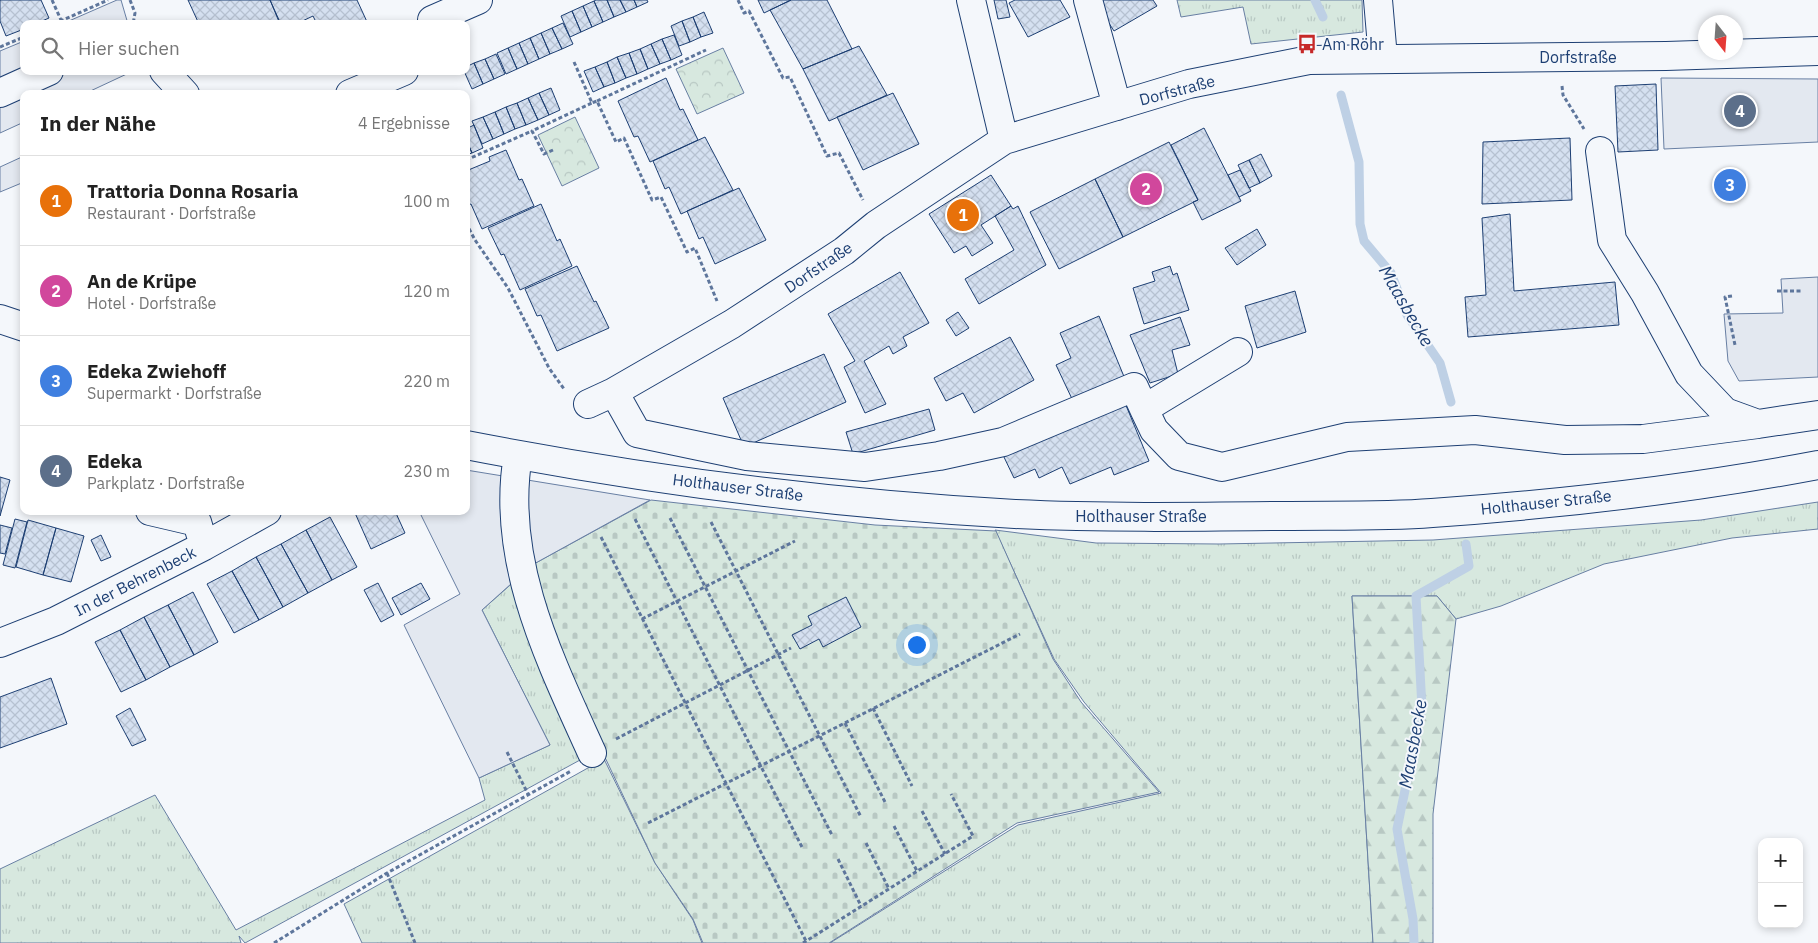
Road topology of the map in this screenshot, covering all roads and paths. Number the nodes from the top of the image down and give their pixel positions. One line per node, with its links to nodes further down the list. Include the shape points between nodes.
1 (52, 0): 9 (path)
2 (108, 0): 9 (path)
3 (130, 0): 10 (path)
4 (478, 0): 11 (street)
5 (738, 0): 33 (path, via 744,13 749,11 783,78 790,77 827,156 839,153)
6 (971, 0): 29 (street)
7 (1088, 0): 27 (street)
8 (1378, 0): 16 (street)
9 (61, 20)
10 (134, 20)
11 (432, 20)
12 (20, 39): 13 (path)
13 (0, 47)
14 (706, 50): 25 (path)
15 (1818, 51): 17 (street, Dorfstraße)
16 (1383, 58): 17 (street, Dorfstraße); 27 (street, Dorfstraße, via 1309,60 1189,84)
17 (1560, 58): 31 (path, via 1563,95)
18 (574, 62): 26 (path)
19 (40, 75): 24 (street)
20 (168, 75): 22 (street)
21 (395, 75): 23 (street)
22 (181, 90)
23 (359, 90)
24 (0, 93)
25 (597, 101): 26 (path); 37 (path, via 616,142 624,138 652,200 661,196 687,252 695,248)
26 (592, 103): 28 (path)
27 (1117, 106): 29 (street, Dorfstraße)
28 (532, 131): 30 (path, via 544,154); 32 (path)
29 (1004, 140): 33 (street, Dorfstraße)
30 (553, 150)
31 (1600, 151): 47 (street, via 1612,240 1689,374 1725,412)
32 (470, 158)
33 (876, 225): 43 (street, Dorfstraße, via 844,251 732,324)
34 (470, 231): 44 (path, via 508,288 550,368 579,410)
35 (1777, 291): 36 (path)
36 (1803, 291)
37 (714, 295)
38 (1732, 296): 41 (path, via 1725,297)
39 (0, 319): 40 (street)
40 (20, 326)
41 (1735, 346)
42 (1238, 352): 45 (street)
43 (614, 392): 44 (street, Dorfstraße); 45 (street, via 638,433 747,456 865,467 1003,442 1134,387)
44 (588, 404)
45 (1144, 409): 47 (street, via 1154,430 1179,456 1222,467 1346,437 1475,430 1564,440 1643,439)
46 (1818, 415): 47 (street)
47 (1758, 424)
48 (470, 446): 49 (street, Holthauser Straße)
49 (518, 455): 50 (street, Holthauser Straße, via 719,487 878,504 1017,514 1158,517 1429,513 1638,493 1738,480); 75 (street, via 515,534 525,586 548,656)
50 (1818, 464)
51 (167, 515): 58 (street, via 197,522)
52 (260, 515): 58 (street, In der Behrenbeck)
53 (670, 518): 60 (path)
54 (635, 519): 61 (path)
55 (711, 522): 59 (path)
56 (601, 537): 62 (path)
57 (795, 542): 59 (path)
58 (204, 546): 64 (street, In der Behrenbeck, via 56,621)
59 (736, 572): 60 (path); 66 (path)
60 (706, 587): 61 (path); 67 (path)
61 (677, 602): 62 (path); 68 (path)
62 (642, 619): 69 (path)
63 (1020, 634): 70 (path)
64 (0, 643)
65 (790, 648): 66 (path)
66 (778, 654): 67 (path); 72 (path)
67 (747, 670): 68 (path); 73 (path)
68 (719, 684): 69 (path); 76 (path)
69 (685, 702): 75 (path); 77 (path)
70 (873, 708): 71 (path); 78 (path)
71 (845, 722): 72 (path); 81 (path)
72 (820, 735): 73 (path); 83 (path)
73 (789, 751): 76 (path); 86 (path)
74 (507, 752): 79 (path)
75 (592, 753): 79 (path, via 588,762)
76 (760, 766): 77 (path); 88 (path)
77 (726, 783): 84 (path); 95 (path)
78 (912, 786)
79 (528, 794): 92 (path)
80 (951, 794): 89 (path, via 973,836)
81 (885, 802)
82 (922, 811): 89 (path)
83 (861, 817)
84 (648, 823)
85 (894, 826): 91 (path)
86 (832, 835)
87 (866, 843): 93 (path)
88 (803, 849)
89 (945, 854): 91 (path)
90 (838, 859): 94 (path)
91 (917, 871): 93 (path)
92 (387, 873): 96 (path); 97 (path)
93 (889, 889): 94 (path)
94 (861, 906): 95 (path)
95 (804, 942)
96 (274, 943)
97 (415, 943)

